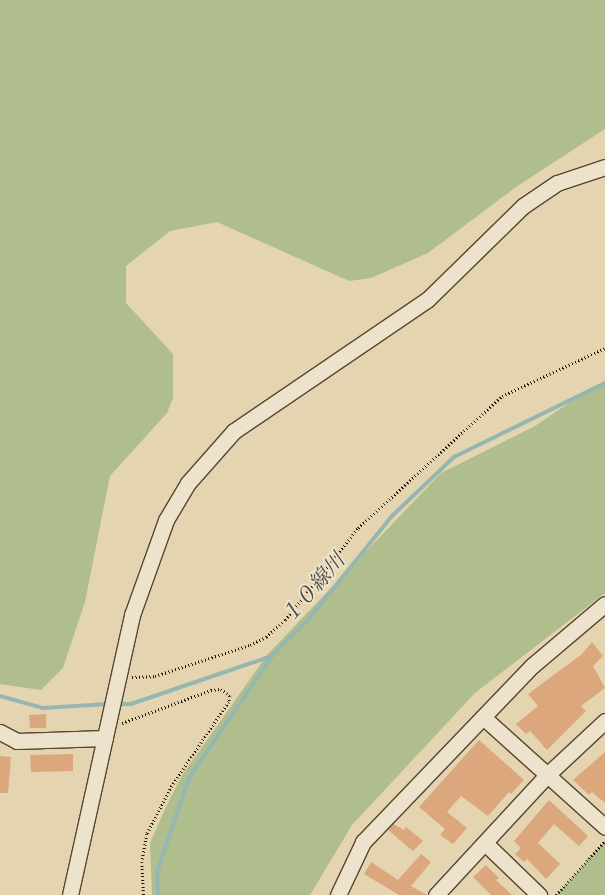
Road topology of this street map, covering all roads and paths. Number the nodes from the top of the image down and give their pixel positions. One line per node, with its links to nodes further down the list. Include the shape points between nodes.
1 (605, 166): 4 (street, via 557,183 523,206 427,300 375,338 266,408 234,432 207,460 188,483 166,520 149,561)
2 (605, 348): 4 (path, via 502,396 358,528 285,620 250,645 155,676)
3 (605, 604): 5 (street, via 532,665)
4 (116, 682): 7 (street)
5 (482, 717): 9 (street); 15 (street, via 363,842)
6 (605, 722): 9 (street)
7 (107, 727): 8 (street, via 17,741); 13 (street); 14 (path, via 211,690 221,689 230,696 172,786 147,834 142,862)
8 (0, 732)
9 (547, 775): 10 (street); 12 (street)
10 (605, 828)
11 (605, 841): 18 (path)
12 (486, 844): 16 (street); 17 (street)
13 (70, 895)
14 (144, 895)
15 (338, 895)
16 (436, 895)
17 (539, 895)
18 (556, 895)

